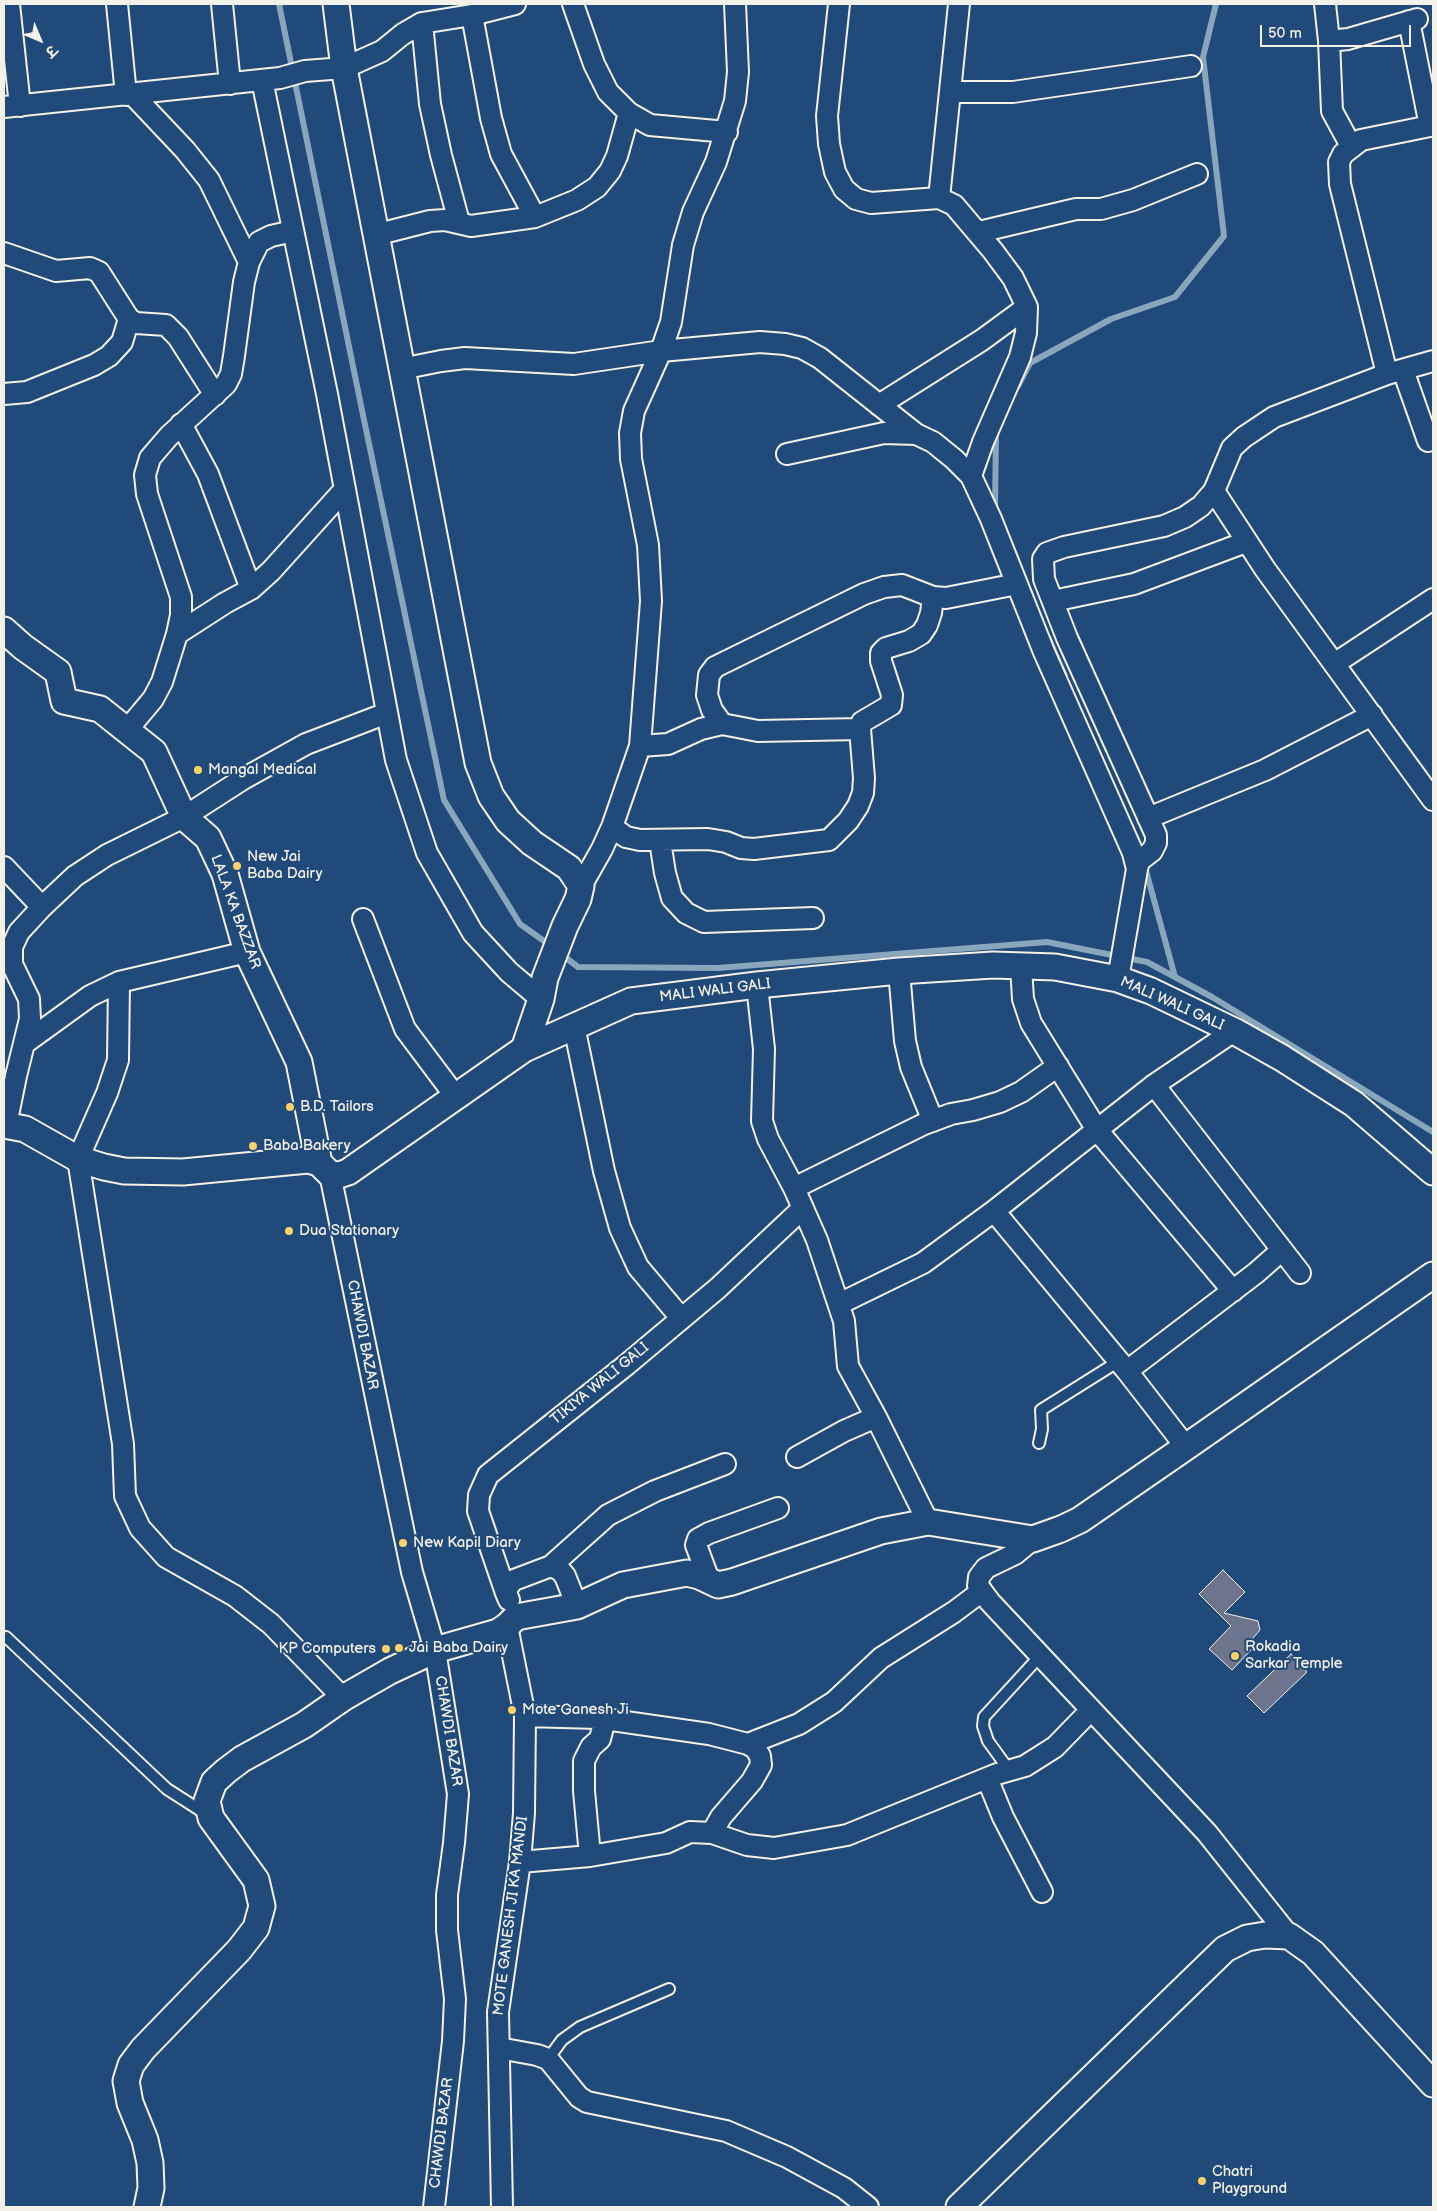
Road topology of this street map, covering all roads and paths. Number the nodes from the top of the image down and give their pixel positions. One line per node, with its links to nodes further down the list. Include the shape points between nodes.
1 (9, 4): 20 (street)
2 (117, 4): 19 (street)
3 (222, 4): 17 (street)
4 (336, 4): 15 (street)
5 (515, 4): 11 (street)
6 (573, 4): 21 (street, via 594,64 608,92)
7 (735, 4): 23 (street, via 738,72)
8 (839, 4): 26 (street, via 827,116 835,172 844,189 856,199 871,203)
9 (959, 4): 18 (street)
10 (1325, 4): 13 (street)
11 (472, 15): 12 (street); 27 (street, via 501,154)
12 (422, 23): 15 (street, via 382,51); 28 (street, via 430,104)
13 (1329, 41): 22 (street, via 1348,39 1413,20); 24 (street, via 1332,111)
14 (1191, 66): 18 (street, via 1013,92)
15 (344, 68): 16 (street); 31 (street)
16 (271, 79): 17 (street); 29 (street)
17 (230, 84): 19 (street)
18 (950, 92): 26 (street)
19 (129, 95): 20 (street); 33 (street, via 186,150 209,180)
20 (12, 106)
21 (629, 113): 23 (street, via 650,125); 27 (street, via 613,164 597,187 577,200)
22 (1432, 130): 24 (street, via 1361,140)
23 (727, 132): 36 (street, via 693,212 683,245 671,322)
24 (1351, 146): 39 (street, via 1339,162 1340,184)
25 (1197, 174): 30 (street, via 1125,202 1101,208 1076,209)
26 (939, 198): 30 (street, via 954,205)
27 (535, 217): 28 (street, via 488,225 471,226)
28 (459, 222): 31 (street, via 430,221)
29 (293, 231): 33 (street, via 259,242); 48 (street)
30 (978, 232): 34 (street, via 1013,278)
31 (375, 235): 38 (street)
32 (4, 254): 35 (street, via 56,271 90,268 98,272)
33 (249, 262): 41 (street, via 231,374)
34 (1027, 307): 42 (street, via 982,340); 47 (street, via 1026,333 1020,357)
35 (128, 320): 40 (street, via 122,342 109,356 94,365 27,392); 41 (street, via 166,325 178,337)
36 (662, 351): 38 (street, via 574,364 465,358); 42 (street, via 760,342 802,348); 66 (street, via 634,411 630,433 631,459 648,545 651,601)
37 (1433, 361): 39 (street)
38 (401, 369): 74 (street, via 478,763 491,796 508,821 532,843 569,868)
39 (1395, 372): 45 (street); 49 (street, via 1274,417 1232,448)
40 (4, 394)
41 (215, 395): 43 (street)
42 (879, 404): 44 (street)
43 (181, 424): 52 (street, via 208,474); 57 (street, via 150,458 145,475 147,494 180,597)
44 (916, 434): 46 (street, via 884,434); 47 (street, via 933,442)
45 (1428, 441)
46 (788, 454)
47 (971, 476): 51 (street)
48 (345, 489): 52 (street, via 271,572); 61 (street)
49 (1214, 491): 50 (street); 55 (street, via 1201,506 1164,526 1047,553 1042,569)
50 (1246, 542): 55 (street, via 1134,584); 60 (street)
51 (1017, 584): 53 (street, via 946,598); 59 (street)
52 (251, 589): 57 (street)
53 (932, 597): 63 (street, via 902,585 884,587 715,667 709,674 707,696); 64 (street, via 931,613 921,634 881,653 892,696 891,705 862,722)
54 (1433, 599): 60 (street)
55 (1053, 601): 58 (street)
56 (4, 630): 65 (street, LALA KA BAZZAR, via 58,672 64,701 100,709)
57 (177, 634): 65 (street, via 162,682 153,699)
58 (1067, 638): 59 (street); 69 (street)
59 (1044, 652): 72 (street, via 1133,853)
60 (1334, 664): 62 (street)
61 (387, 713): 68 (street, via 306,744); 84 (street, via 396,760 427,853 473,933 509,972)
62 (1372, 715): 67 (street); 69 (street, via 1265,770)
63 (722, 724): 64 (street, via 758,731); 66 (street, via 701,729 668,744)
64 (860, 729): 71 (street, via 863,793 848,821 829,840 754,849 708,840)
65 (127, 730): 68 (street, LALA KA BAZZAR, via 154,752)
66 (640, 746): 70 (street)
67 (1431, 792)
68 (184, 817): 75 (street, via 107,855 76,876); 78 (street, LALA KA BAZZAR, via 208,838 224,874)
69 (1148, 818): 72 (street, via 1156,843)
70 (612, 827): 71 (street, via 626,837); 74 (street)
71 (660, 841): 76 (street, via 672,898 695,918 704,922)
72 (1142, 860): 81 (street)
73 (4, 867): 75 (street)
74 (581, 886): 84 (street)
75 (42, 907): 87 (street, via 19,932 12,947 12,964 28,999 30,1020)
76 (813, 918)
77 (363, 919): 91 (street, via 405,1029)
78 (247, 952): 82 (street); 96 (street, LALA KA BAZZAR, via 299,1062)
79 (1021, 966): 80 (street, MALI WALI GALI); 81 (street, MALI WALI GALI); 89 (street, via 1023,999 1032,1023)
80 (899, 970): 83 (street, MALI WALI GALI); 92 (street, via 905,1041 911,1067)
81 (1120, 970): 86 (street, MALI WALI GALI, via 1151,991)
82 (119, 982): 87 (street, via 90,996); 95 (street, via 118,1060)
83 (757, 985): 85 (street, MALI WALI GALI, via 632,1002); 98 (street, via 764,1049 762,1121)
84 (543, 988): 88 (street)
85 (574, 1026): 88 (street, MALI WALI GALI); 106 (street, via 604,1171 620,1228 638,1268)
86 (1234, 1031): 90 (street); 97 (street, MALI WALI GALI, via 1354,1104)
87 (25, 1043): 93 (street)
88 (524, 1049): 91 (street, MALI WALI GALI)
89 (1058, 1066): 92 (street, via 1000,1102); 94 (street)
90 (1154, 1085): 94 (street); 101 (street)
91 (456, 1097): 96 (street, MALI WALI GALI, via 348,1172 339,1175)
92 (933, 1121): 98 (street)
93 (5, 1125): 95 (street, MALI WALI GALI, via 25,1129)
94 (1096, 1130): 100 (street); 104 (street)
95 (78, 1159): 96 (street, MALI WALI GALI, via 124,1171 183,1172 308,1160); 125 (street, via 123,1444 124,1496 140,1528 166,1557 235,1596 272,1624)
96 (324, 1169): 123 (street, CHAWDI BAZAR, via 412,1572)
97 (1433, 1172)
98 (794, 1188): 99 (street)
99 (803, 1208): 105 (street); 106 (street, TIKIYA WALI GALI)
100 (994, 1211): 105 (street, via 923,1263); 107 (street)
101 (1282, 1250): 102 (street); 104 (street)
102 (1300, 1273)
103 (1433, 1275): 110 (street)
104 (1232, 1291): 107 (street)
105 (839, 1304): 108 (street, via 844,1321 848,1366)
106 (681, 1318): 119 (street, TIKIYA WALI GALI, via 488,1475 479,1495 478,1511)
107 (1123, 1366): 109 (lane, via 1040,1410 1042,1429); 110 (street)
108 (876, 1417): 111 (street); 114 (street)
109 (1039, 1443)
110 (1186, 1447): 115 (street, via 1080,1520)
111 (797, 1457)
112 (725, 1464): 116 (street, via 655,1491 608,1515)
113 (778, 1508): 117 (street, via 698,1539 696,1545)
114 (928, 1522): 115 (street); 117 (street, via 881,1531 732,1582 718,1585)
115 (1033, 1538): 118 (street, via 1015,1554 986,1568 979,1577 978,1586)
116 (551, 1566): 119 (street, via 514,1580); 120 (street, via 565,1576)
117 (709, 1580): 120 (street, via 687,1573 672,1575 623,1585)
118 (982, 1591): 124 (street); 129 (street, via 882,1658 834,1702 799,1724)
119 (506, 1593): 121 (street, TIKIYA WALI GALI)
120 (577, 1606): 121 (street)
121 (512, 1622): 123 (street, via 498,1632); 127 (street, MOTE GANESH JI KA MANDI)
122 (6, 1637): 132 (lane, via 167,1789)
123 (435, 1650): 125 (street); 143 (street, CHAWDI BAZAR, via 458,1794 447,1895 447,1930 455,1999 453,2041)
124 (1040, 1656): 126 (street); 130 (lane, via 984,1717 988,1741)
125 (343, 1698): 132 (street, via 226,1771 214,1782 207,1801)
126 (1091, 1710): 130 (street, via 1055,1747 1026,1766); 137 (street, via 1206,1833)
127 (525, 1716): 128 (street); 135 (street, MOTE GANESH JI KA MANDI)
128 (605, 1719): 129 (street, via 709,1734); 134 (street, via 600,1740 591,1747 584,1762)
129 (748, 1744): 133 (street, via 756,1748 761,1765)
130 (1009, 1770): 131 (street)
131 (987, 1778): 133 (street, via 847,1836 774,1848 747,1845); 136 (street, via 1002,1817)
132 (211, 1818): 142 (street, via 256,1880 262,1906 256,1928 239,1950 131,2064 126,2080 130,2103 146,2140 150,2163 151,2188)
133 (712, 1833): 134 (street, via 690,1832 666,1843)
134 (590, 1856): 135 (street)
135 (520, 1862): 139 (street, MOTE GANESH JI KA MANDI, via 498,2012)
136 (1042, 1892)
137 (1289, 1936): 141 (street, via 1313,1953); 146 (street, via 1247,1938 1225,1949)
138 (669, 1989): 140 (lane, via 580,2027 562,2040)
139 (499, 2048): 140 (street); 144 (street, MOTE GANESH JI KA MANDI)
140 (548, 2059): 145 (street, via 579,2097 587,2102 726,2131 787,2157 844,2188)
141 (1433, 2084)
142 (147, 2207)
143 (434, 2207)
144 (502, 2207)
145 (868, 2207)
146 (959, 2207)

